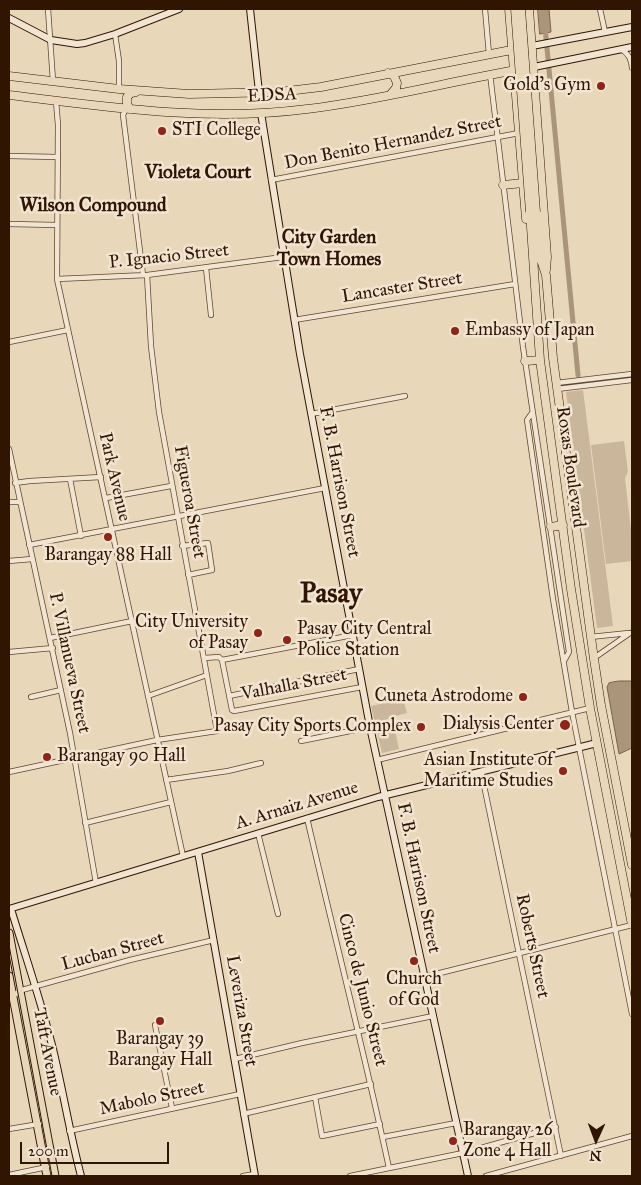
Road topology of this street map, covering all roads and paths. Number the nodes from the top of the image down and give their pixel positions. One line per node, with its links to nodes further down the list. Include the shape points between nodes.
1 (48, 9): 13 (street)
2 (179, 9): 12 (main road)
3 (250, 9): 30 (main road)
4 (485, 9): 18 (street)
5 (521, 9): 43 (highway, Roxas Boulevard, bridge)
6 (600, 9): 11 (street)
7 (529, 10): 8 (highway, via 520,18); 14 (highway)
8 (511, 11): 16 (highway); 43 (highway, Roxas Boulevard, bridge)
9 (9, 18): 13 (main road)
10 (632, 27): 11 (main road)
11 (605, 32): 14 (main road)
12 (115, 34): 13 (main road, via 77,44); 26 (street)
13 (51, 40): 25 (street)
14 (532, 46): 16 (highway, EDSA); 19 (highway)
15 (632, 47): 17 (main road)
16 (512, 49): 18 (highway, EDSA); 21 (highway)
17 (621, 49): 19 (main road); 20 (street, via 630,57)
18 (489, 54): 22 (highway, EDSA)
19 (538, 66): 21 (highway, EDSA); 27 (highway)
20 (632, 68)
21 (514, 70): 23 (highway, EDSA); 29 (highway)
22 (386, 73): 30 (highway, EDSA, via 304,90); 32 (highway, via 397,80)
23 (490, 74): 32 (highway, EDSA); 37 (street)
24 (9, 76): 25 (highway, EDSA)
25 (53, 81): 26 (highway, EDSA)
26 (120, 89): 28 (highway, EDSA)
27 (536, 90): 29 (highway, via 527,83); 50 (highway)
28 (145, 91): 30 (highway, EDSA, via 189,94); 34 (highway, via 128,95)
29 (516, 91): 36 (highway)
30 (259, 92)
31 (9, 95): 33 (highway, EDSA)
32 (390, 95): 35 (highway, EDSA)
33 (56, 101): 34 (highway, EDSA); 39 (street, Park Avenue)
34 (128, 109): 35 (highway, EDSA, via 191,114); 48 (street, Figueroa Street, via 123,115)
35 (261, 113): 40 (main road, F. B. Harrison Street)
36 (519, 133): 37 (street, Don Benito Hernandez Street); 41 (highway)
37 (498, 138): 40 (street, Don Benito Hernandez Street); 42 (street)
38 (9, 156): 39 (street)
39 (58, 157): 45 (street, Park Avenue)
40 (271, 180): 46 (main road, F. B. Harrison Street)
41 (523, 183): 42 (highway); 49 (highway)
42 (503, 185): 52 (street)
43 (533, 212): 49 (highway, Roxas Boulevard); 50 (highway, Roxas Boulevard)
44 (9, 224): 45 (street)
45 (57, 225): 51 (street, Park Avenue)
46 (283, 257): 47 (street, P. Ignacio Street); 54 (main road, F. B. Harrison Street)
47 (206, 268): 48 (street, P. Ignacio Street); 53 (street)
48 (145, 275): 51 (street, P. Ignacio Street); 71 (street, Figueroa Street, via 153,372)
49 (534, 275): 57 (highway, Roxas Boulevard)
50 (546, 275): 62 (highway, Roxas Boulevard)
51 (57, 279): 55 (street, Park Avenue)
52 (514, 284): 54 (street, Lancaster Street); 58 (street)
53 (211, 315)
54 (294, 320): 66 (main road, F. B. Harrison Street)
55 (68, 330): 56 (street); 68 (street, Park Avenue)
56 (9, 342)
57 (540, 360): 58 (highway); 77 (highway, Roxas Boulevard)
58 (525, 361): 65 (street)
59 (632, 374): 60 (street)
60 (587, 380): 62 (street); 63 (street)
61 (632, 380): 63 (street)
62 (557, 386): 63 (street); 89 (highway, Roxas Boulevard)
63 (588, 386)
64 (406, 396): 66 (street)
65 (532, 412): 78 (street); 96 (street, via 527,420)
66 (311, 414): 72 (main road, F. B. Harrison Street)
67 (9, 449): 70 (street, P. Villanueva Street)
68 (101, 477): 69 (street); 73 (street, Park Avenue)
69 (70, 479): 70 (street); 80 (street)
70 (16, 483): 75 (street, P. Villanueva Street)
71 (171, 486): 73 (street); 76 (street, Figueroa Street)
72 (325, 488): 76 (street); 88 (main road, F. B. Harrison Street)
73 (106, 498): 79 (street, Park Avenue)
74 (9, 502): 75 (street)
75 (20, 502): 81 (street, P. Villanueva Street)
76 (177, 517): 79 (street); 82 (street, Figueroa Street)
77 (562, 525): 78 (highway); 104 (highway, Roxas Boulevard)
78 (551, 527): 96 (street, via 569,652)
79 (112, 530): 80 (street); 86 (street, Park Avenue)
80 (81, 536): 81 (street)
81 (29, 546): 83 (street, P. Villanueva Street)
82 (182, 546): 85 (street, Figueroa Street); 85 (street, via 208,542 212,570)
83 (32, 559): 84 (street); 90 (street, P. Villanueva Street)
84 (9, 561)
85 (188, 575): 93 (street, Figueroa Street)
86 (132, 621): 90 (street); 101 (street, Park Avenue)
87 (631, 633): 89 (street); 94 (street)
88 (353, 635): 95 (street); 97 (main road, F. B. Harrison Street)
89 (590, 637): 94 (highway, Roxas Boulevard)
90 (50, 638): 91 (street, P. Villanueva Street)
91 (53, 648): 92 (street); 100 (street, P. Villanueva Street)
92 (9, 652)
93 (204, 658): 95 (street, via 218,657); 98 (street, Figueroa Street)
94 (594, 659): 124 (highway, Roxas Boulevard)
95 (222, 660): 102 (street)
96 (564, 661): 105 (street)
97 (359, 669): 99 (main road, F. B. Harrison Street); 102 (street)
98 (207, 675): 101 (street); 107 (street, Figueroa Street, via 218,731)
99 (362, 687): 102 (street, Valhalla Street, via 237,710 232,710); 106 (main road, F. B. Harrison Street)
100 (61, 690): 103 (street); 111 (street, P. Villanueva Street)
101 (148, 696): 107 (street, Park Avenue)
102 (229, 696)
103 (31, 697)
104 (590, 708): 105 (street); 109 (highway, Roxas Boulevard)
105 (572, 712): 110 (street); 112 (street)
106 (370, 727): 108 (street); 112 (main road, F. B. Harrison Street)
107 (157, 740): 111 (street); 116 (street, Park Avenue)
108 (301, 741)
109 (597, 743): 110 (main road, A. Arnaiz Avenue); 128 (highway, Roxas Boulevard)
110 (578, 747): 114 (main road, A. Arnaiz Avenue); 129 (street)
111 (75, 758): 115 (street); 120 (street, P. Villanueva Street)
112 (377, 760): 117 (main road, F. B. Harrison Street)
113 (261, 763): 116 (street)
114 (481, 771): 117 (main road, A. Arnaiz Avenue); 132 (street, Roberts Street)
115 (9, 772)
116 (166, 780): 118 (street, Park Avenue)
117 (385, 795): 119 (main road, A. Arnaiz Avenue); 134 (main road, F. B. Harrison Street)
118 (171, 802): 120 (street); 123 (street, Park Avenue)
119 (307, 818): 121 (main road, A. Arnaiz Avenue); 141 (street, Cinco de Junio Street)
120 (85, 823): 125 (street, P. Villanueva Street)
121 (258, 833): 122 (main road, A. Arnaiz Avenue); 127 (street)
122 (198, 852): 123 (main road, A. Arnaiz Avenue); 131 (main road, Leveriza Street)
123 (183, 856): 125 (main road, A. Arnaiz Avenue)
124 (632, 865)
125 (96, 883): 126 (main road, A. Arnaiz Avenue)
126 (10, 909): 135 (main road)
127 (278, 914)
128 (632, 925): 129 (street)
129 (615, 928): 132 (street); 138 (street)
130 (9, 933): 136 (main road, Taft Avenue)
131 (214, 940): 135 (street, Lucban Street); 142 (main road, Leveriza Street)
132 (519, 952): 134 (street); 151 (street, Roberts Street)
133 (9, 976): 137 (main road, Taft Avenue)
134 (424, 977): 139 (main road, F. B. Harrison Street)
135 (36, 987): 136 (street, Lucban Street); 153 (main road)
136 (20, 992): 137 (street, Lucban Street); 148 (main road, Taft Avenue)
137 (11, 998): 148 (main road, Taft Avenue)
138 (632, 1014)
139 (433, 1016): 141 (street); 149 (main road, F. B. Harrison Street)
140 (155, 1025): 146 (street)
141 (359, 1031): 142 (street); 143 (street, Cinco de Junio Street)
142 (235, 1059): 144 (main road, Leveriza Street)
143 (372, 1084): 145 (street); 150 (street, Cinco de Junio Street)
144 (240, 1094): 146 (street, Mabolo Street); 147 (main road, Leveriza Street)
145 (315, 1097): 147 (street); 150 (street, via 322,1136)
146 (172, 1108): 153 (street, Mabolo Street)
147 (243, 1114): 161 (main road, Leveriza Street)
148 (41, 1123): 152 (street); 158 (main road, Taft Avenue)
149 (456, 1123): 155 (street); 156 (main road, F. B. Harrison Street)
150 (380, 1124): 155 (street, Cinco de Junio Street)
151 (556, 1127): 156 (street); 157 (street, Roberts Street)
152 (9, 1129)
153 (70, 1131): 164 (main road)
154 (632, 1136): 157 (street)
155 (383, 1137): 159 (street, Cinco de Junio Street)
156 (463, 1153): 159 (street); 167 (main road, F. B. Harrison Street)
157 (561, 1156): 168 (street)
158 (49, 1167): 160 (street); 162 (main road, Taft Avenue); 163 (main road, Taft Avenue)
159 (389, 1168): 166 (street)
160 (9, 1175)
161 (255, 1175): 165 (street)
162 (47, 1176)
163 (55, 1176)
164 (81, 1176)
165 (243, 1176)
166 (350, 1176)
167 (468, 1176)
168 (486, 1176)

